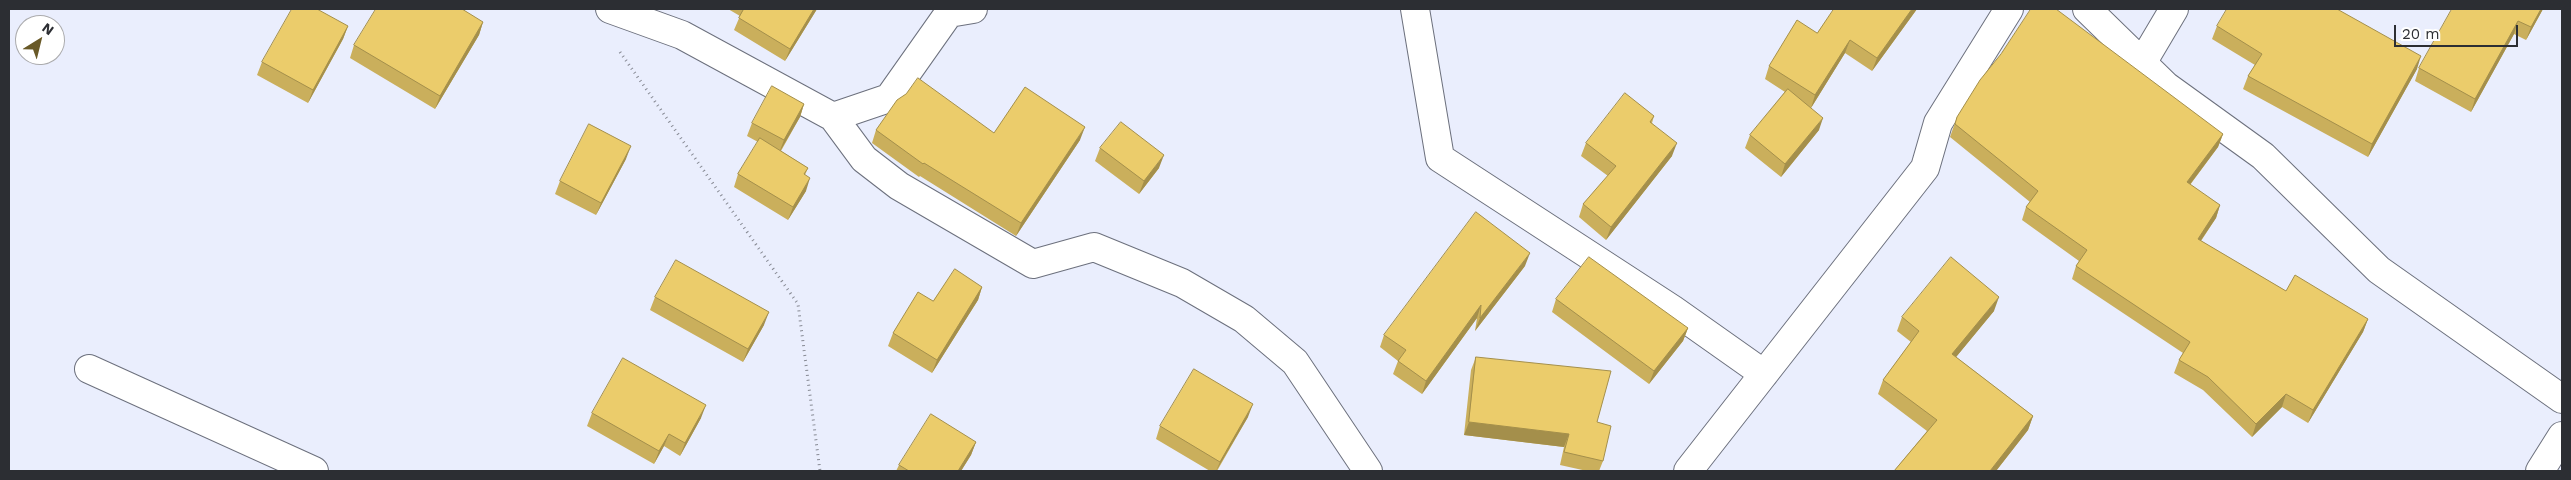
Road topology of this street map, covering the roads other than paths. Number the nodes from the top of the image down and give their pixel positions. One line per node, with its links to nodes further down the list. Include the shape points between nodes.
1 (610, 9): 8 (street, via 682,35)
2 (973, 9): 8 (street, via 948,13 889,98)
3 (1416, 9): 10 (street, via 1440,158 1672,309)
4 (2009, 9): 10 (street, via 1938,123 1925,168)
5 (2087, 9): 7 (street)
6 (2174, 9): 7 (street)
7 (2142, 63): 11 (street, via 2166,86 2263,156 2379,270)
8 (833, 117): 14 (street, via 864,159 899,186 1033,264 1094,247 1182,283 1244,319 1295,362)
9 (89, 369): 13 (street)
10 (1764, 374): 15 (street)
11 (2562, 399)
12 (2562, 436): 16 (street)
13 (314, 471)
14 (1368, 471)
15 (1688, 471)
16 (2540, 471)

